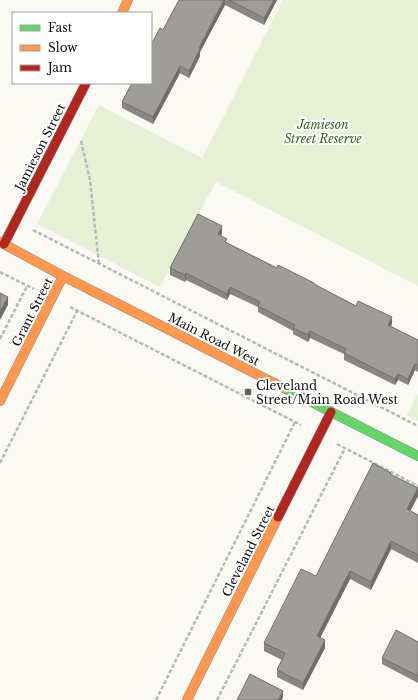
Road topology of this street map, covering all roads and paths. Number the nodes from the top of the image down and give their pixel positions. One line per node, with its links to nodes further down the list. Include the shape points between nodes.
1 (128, 0): 2 (street)
2 (122, 12)
3 (85, 84): 5 (street, Jamieson Street)
4 (81, 138): 7 (path, via 90,180)
5 (15, 221): 6 (street, Jamieson Street); 7 (path)
6 (2, 243): 9 (street, Main Road West)
7 (99, 265): 17 (path)
8 (0, 272): 10 (path)
9 (63, 276): 11 (street, Grant Street); 15 (street, Main Road West)
10 (27, 286): 11 (path); 13 (path)
11 (52, 298): 12 (path); 14 (street, Grant Street)
12 (77, 311): 16 (path); 21 (path)
13 (0, 339)
14 (0, 401)
15 (331, 412): 18 (street, Cleveland Street); 20 (street, Main Road West)
16 (295, 422): 18 (path); 23 (path)
17 (418, 426)
18 (320, 435): 19 (path); 24 (street, Cleveland Street)
19 (345, 448): 22 (path); 25 (path)
20 (418, 456)
21 (0, 463)
22 (418, 486)
23 (156, 700)
24 (187, 700)
25 (218, 700)

